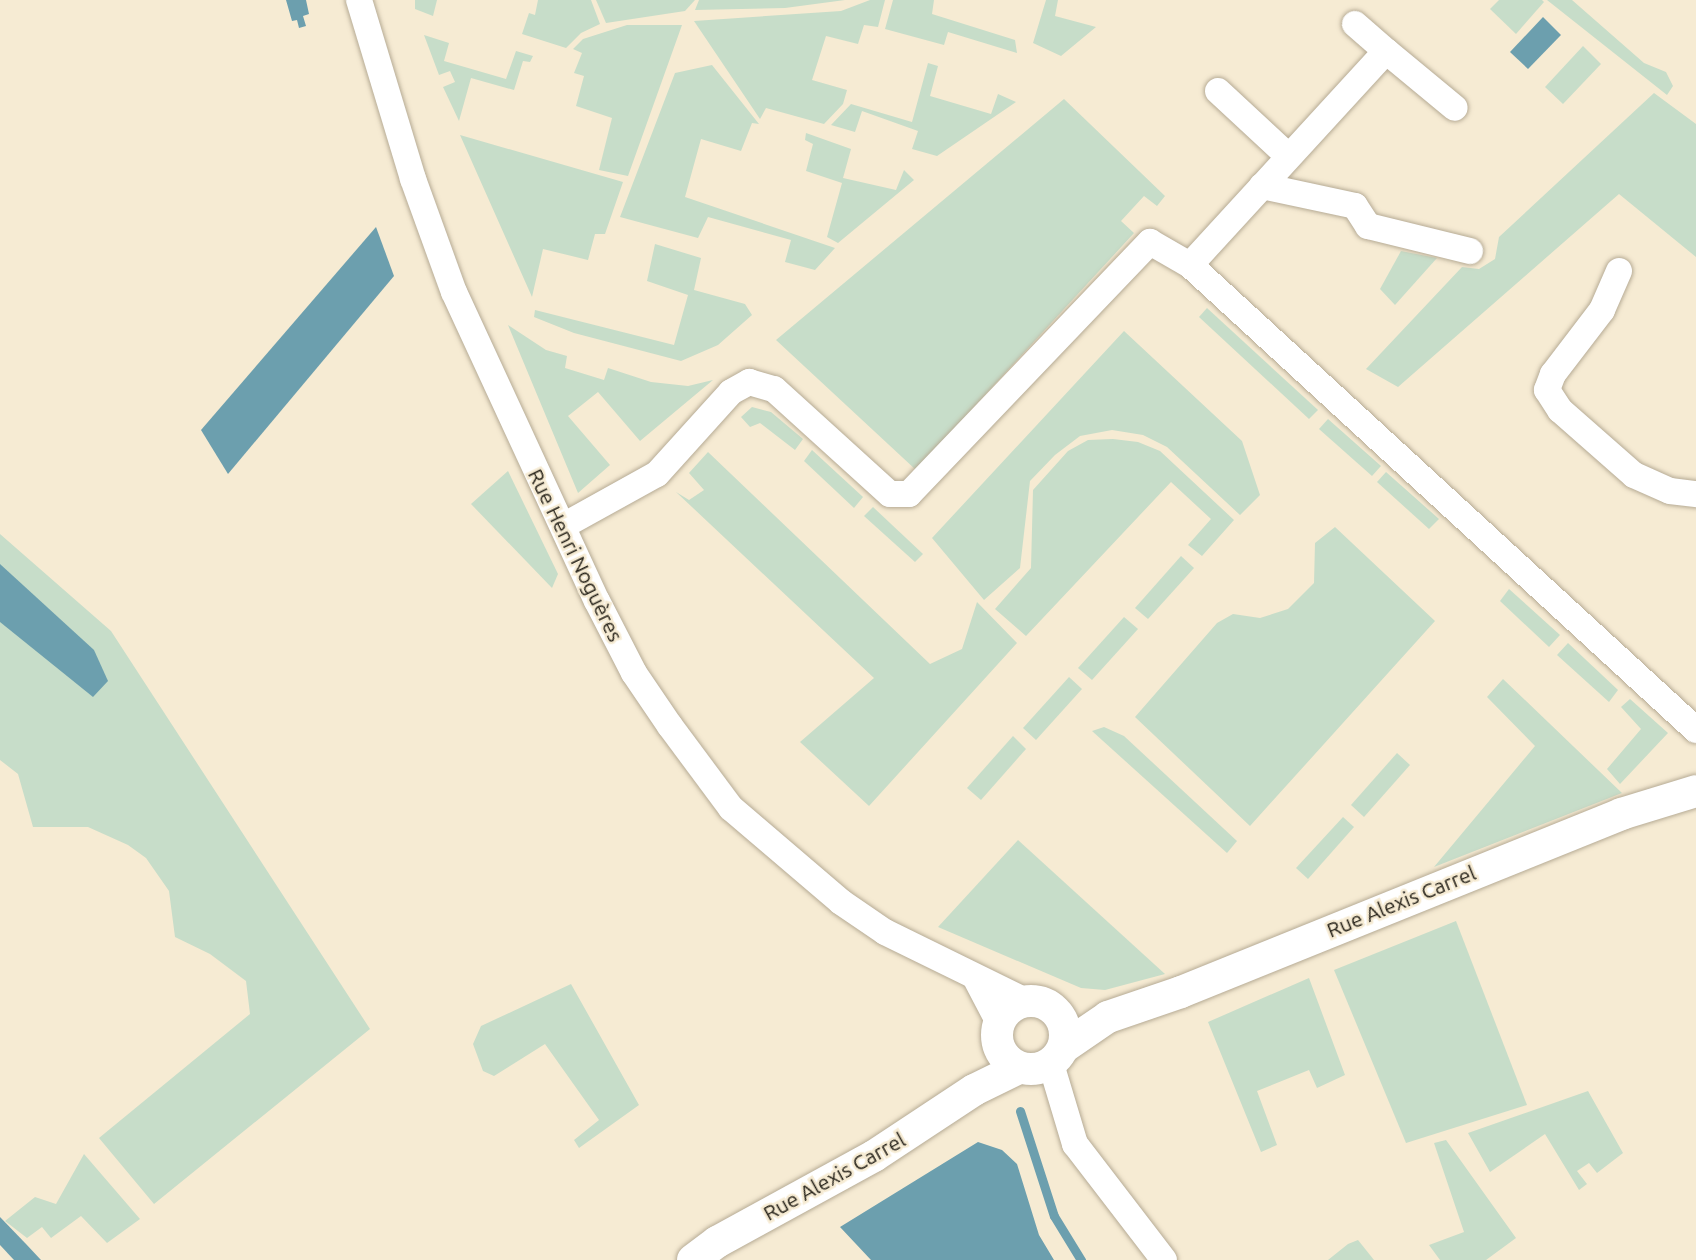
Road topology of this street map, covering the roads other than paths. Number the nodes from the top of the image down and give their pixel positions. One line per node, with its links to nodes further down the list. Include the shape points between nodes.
1 (359, 0): 12 (street, Rue Henri Noguères, via 413,179 454,292)
2 (1355, 24): 3 (street)
3 (1386, 51): 5 (street); 6 (street)
4 (1218, 91): 6 (street)
5 (1455, 108)
6 (1288, 156): 7 (street)
7 (1262, 186): 8 (street, via 1355,206 1368,226); 9 (street)
8 (1470, 251)
9 (1190, 265): 12 (street, via 1150,242 909,494 890,494 774,389 749,382 731,392 657,474); 13 (street)
10 (1619, 271): 11 (street, via 1602,310 1554,374 1547,390 1560,410 1634,475 1670,490)
11 (1696, 494)
12 (563, 526): 15 (street, Rue Henri Noguères, via 634,673 731,808 849,908 885,932)
13 (1696, 730)
14 (1696, 790): 17 (street, Rue Alexis Carrel, via 1621,814 1181,992)
15 (975, 977): 16 (street, Rue Henri Noguères); 18 (street)
16 (1041, 1006): 17 (street, Rue Alexis Carrel); 18 (street, via 1010,1008); 19 (street, via 1065,1027)
17 (1108, 1017): 19 (street, Rue Alexis Carrel)
18 (998, 1033): 20 (street, via 1009,1062); 21 (street)
19 (1058, 1055): 20 (street, Rue Alexis Carrel, via 1030,1070); 23 (street, via 1065,1121 1075,1144)
20 (1019, 1068): 21 (street, Rue Alexis Carrel)
21 (974, 1090): 22 (street, Rue Alexis Carrel, via 874,1156 717,1242)
22 (693, 1260)
23 (1164, 1260)

